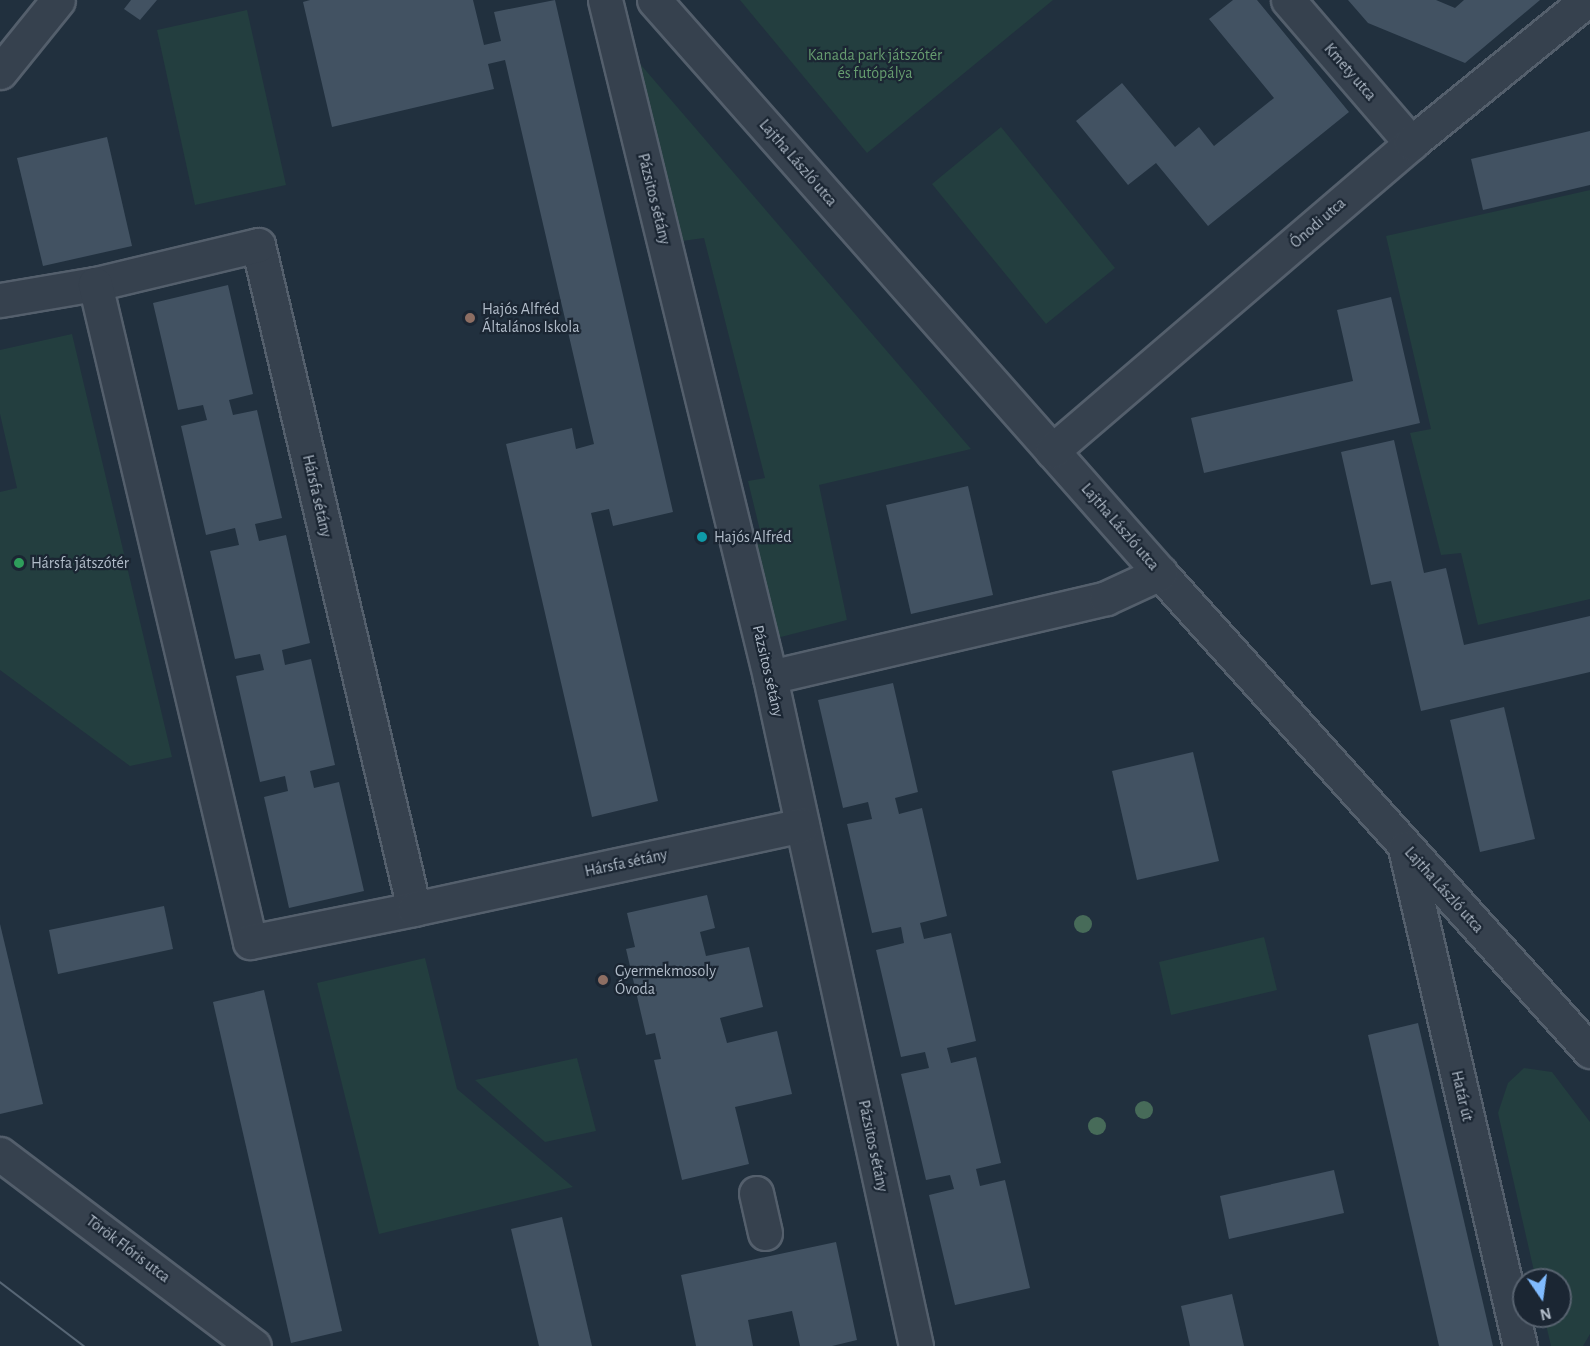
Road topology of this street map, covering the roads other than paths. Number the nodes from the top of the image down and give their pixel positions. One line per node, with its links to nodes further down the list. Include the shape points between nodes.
1 (57, 0): 6 (street)
2 (605, 0): 12 (street, Pázsitos sétány)
3 (654, 0): 10 (street, Lajtha László utca)
4 (1288, 0): 7 (street, Kmety utca)
5 (1587, 0): 7 (street, Ónodi utca)
6 (0, 72)
7 (1411, 143): 10 (street, Ónodi utca)
8 (95, 284): 9 (street, Hársfa sétány); 15 (street, Hársfa sétány, via 250,942); 15 (street, Hársfa sétány, via 258,245)
9 (0, 300)
10 (1052, 451): 11 (street, Lajtha László utca)
11 (1160, 573): 12 (street, via 1106,598); 14 (street, Lajtha László utca)
12 (770, 677): 13 (street, Pázsitos sétány)
13 (802, 825): 15 (street, Hársfa sétány); 21 (street, Pázsitos sétány)
14 (1405, 847): 16 (street, Lajtha László utca); 22 (street, Határ út)
15 (414, 909)
16 (1590, 1051)
17 (0, 1154): 20 (street, Török Flóris utca)
18 (756, 1192): 19 (street)
19 (765, 1233)
20 (254, 1346)
21 (916, 1346)
22 (1520, 1346)

